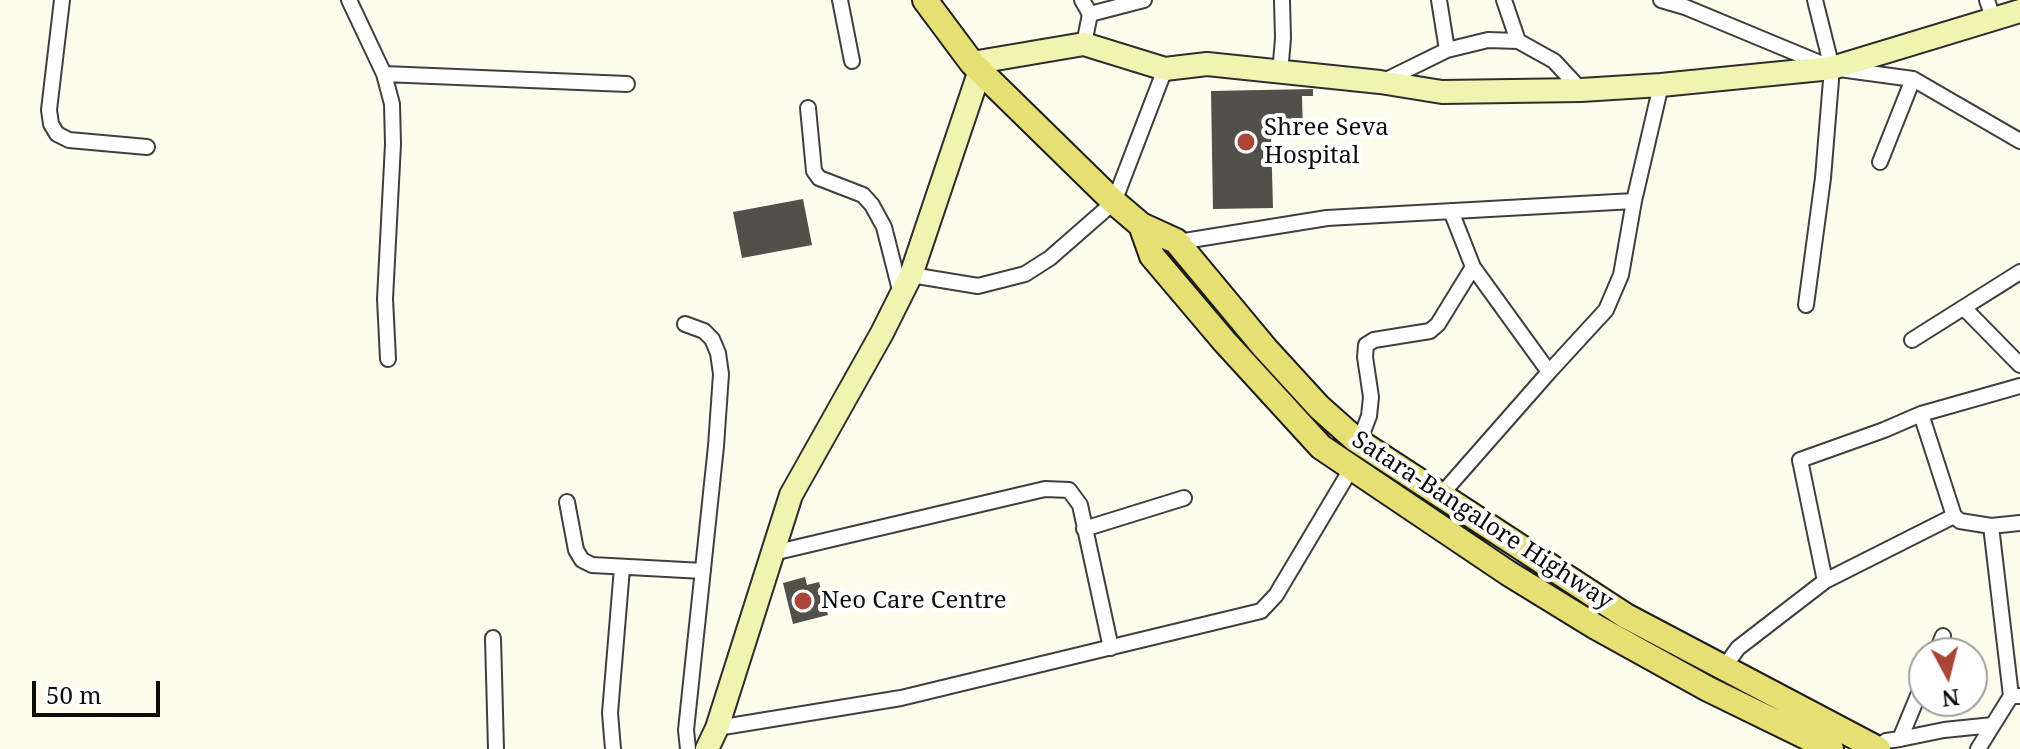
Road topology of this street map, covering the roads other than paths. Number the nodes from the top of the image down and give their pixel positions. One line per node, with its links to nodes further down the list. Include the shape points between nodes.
1 (62, 0): 32 (street, via 51,124 69,140)
2 (349, 0): 23 (street)
3 (840, 0): 19 (street)
4 (925, 0): 20 (main road, Satara-Bangalore Highway)
5 (1082, 0): 15 (street)
6 (1144, 0): 15 (street)
7 (1282, 0): 24 (street)
8 (1439, 0): 18 (street)
9 (1504, 0): 16 (street)
10 (1661, 0): 12 (street)
11 (1815, 0): 21 (street)
12 (1686, 4): 21 (street)
13 (1990, 9): 14 (street); 21 (street)
14 (2020, 11)
15 (1090, 14): 17 (street)
16 (1518, 41): 18 (street, via 1488,40); 29 (street, via 1554,61)
17 (1084, 44): 20 (street); 22 (street)
18 (1447, 50): 26 (street)
19 (852, 61)
20 (976, 66): 35 (main road, Satara-Bangalore Highway); 42 (street)
21 (1832, 68): 25 (street); 28 (street); 43 (street)
22 (1165, 69): 24 (street, via 1207,64); 35 (street)
23 (384, 74): 27 (street); 47 (street, via 392,104 393,144 385,299)
24 (1280, 74): 26 (street)
25 (1913, 79): 31 (street); 33 (street)
26 (1380, 82): 29 (street, via 1442,92)
27 (627, 84)
28 (1661, 85): 29 (street); 34 (street)
29 (1581, 90)
30 (808, 108): 42 (street, via 814,171 819,178 863,195 872,205)
31 (2020, 141)
32 (147, 147)
33 (1880, 162)
34 (1634, 201): 36 (street); 49 (street, via 1621,275 1606,310)
35 (1114, 202): 37 (main road, Satara-Bangalore Highway); 42 (street, via 1025,274 978,286)
36 (1451, 211): 38 (street, via 1327,218); 40 (street)
37 (1141, 225): 38 (main road, Satara-Bangalore Highway); 39 (main road, Satara-Bangalore Highway)
38 (1176, 241): 39 (street); 52 (main road, Satara-Bangalore Highway, via 1265,348)
39 (1152, 256): 53 (main road, Satara-Bangalore Highway, via 1295,420)
40 (1473, 267): 49 (street); 52 (street, via 1430,331 1366,345 1369,416)
41 (2020, 272): 44 (street)
42 (906, 285): 61 (street, via 791,495)
43 (1806, 305)
44 (1965, 309): 46 (street); 48 (street)
45 (685, 324): 63 (street, via 712,339 721,374)
46 (1912, 340)
47 (388, 359)
48 (2020, 365)
49 (1549, 372): 54 (street)
50 (2020, 386): 51 (street)
51 (1921, 414): 57 (street); 64 (street, via 1800,460)
52 (1355, 439): 54 (main road, Satara-Bangalore Highway)
53 (1351, 469): 66 (street, via 1276,595 1261,611); 78 (main road, Satara-Bangalore Highway, via 1596,627)
54 (1440, 496): 68 (main road, Satara-Bangalore Highway, via 1626,616)
55 (1184, 498): 60 (street)
56 (567, 502): 62 (street, via 582,560)
57 (1954, 516): 59 (street); 64 (street)
58 (2020, 523): 59 (street)
59 (1991, 526): 67 (street)
60 (1084, 529): 61 (street, via 1076,496 1069,490 1045,489); 66 (street)
61 (773, 553): 72 (street)
62 (622, 568): 63 (street); 75 (street, via 610,713)
63 (703, 571): 76 (street)
64 (1825, 581): 68 (street, via 1738,648)
65 (493, 638): 74 (street)
66 (1111, 648): 72 (street, via 901,698)
67 (2012, 648): 69 (street)
68 (1723, 669): 73 (main road, Satara-Bangalore Highway)
69 (2016, 696): 71 (street)
70 (1908, 707): 73 (street)
71 (1993, 725): 73 (street); 79 (street)
72 (717, 728): 77 (street)
73 (1884, 745)
74 (496, 749)
75 (613, 749)
76 (688, 749)
77 (707, 749)
78 (1831, 749)
79 (1978, 749)

